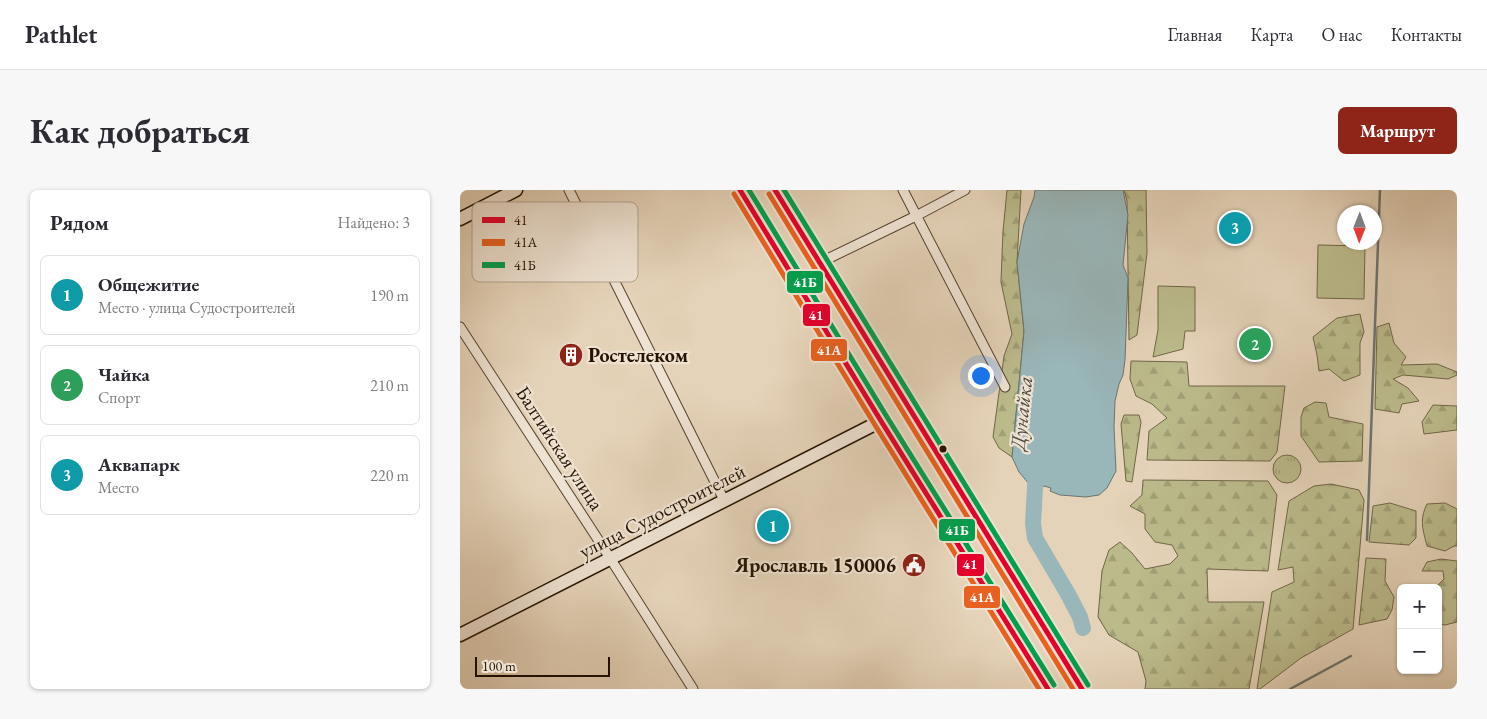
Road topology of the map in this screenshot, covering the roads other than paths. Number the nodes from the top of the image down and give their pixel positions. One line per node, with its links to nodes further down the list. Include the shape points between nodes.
1 (516, 190): 7 (main road)
2 (569, 190): 8 (street)
3 (740, 190): 16 (main road)
4 (775, 190): 12 (main road)
5 (903, 190): 10 (street)
6 (965, 190): 10 (street)
7 (493, 202)
8 (575, 202)
9 (472, 213): 11 (main road)
10 (916, 216): 12 (street); 15 (street)
11 (460, 219)
12 (820, 262): 20 (main road)
13 (615, 282): 17 (street)
14 (460, 327): 18 (street, Балтийская улица)
15 (1005, 387)
16 (881, 421): 17 (main road, улица Судостроителей); 22 (main road)
17 (724, 500): 18 (main road, улица Судостроителей)
18 (610, 558): 19 (main road, улица Судостроителей); 21 (street, Балтийская улица)
19 (460, 635)
20 (1077, 687)
21 (693, 689)
22 (1048, 689)

